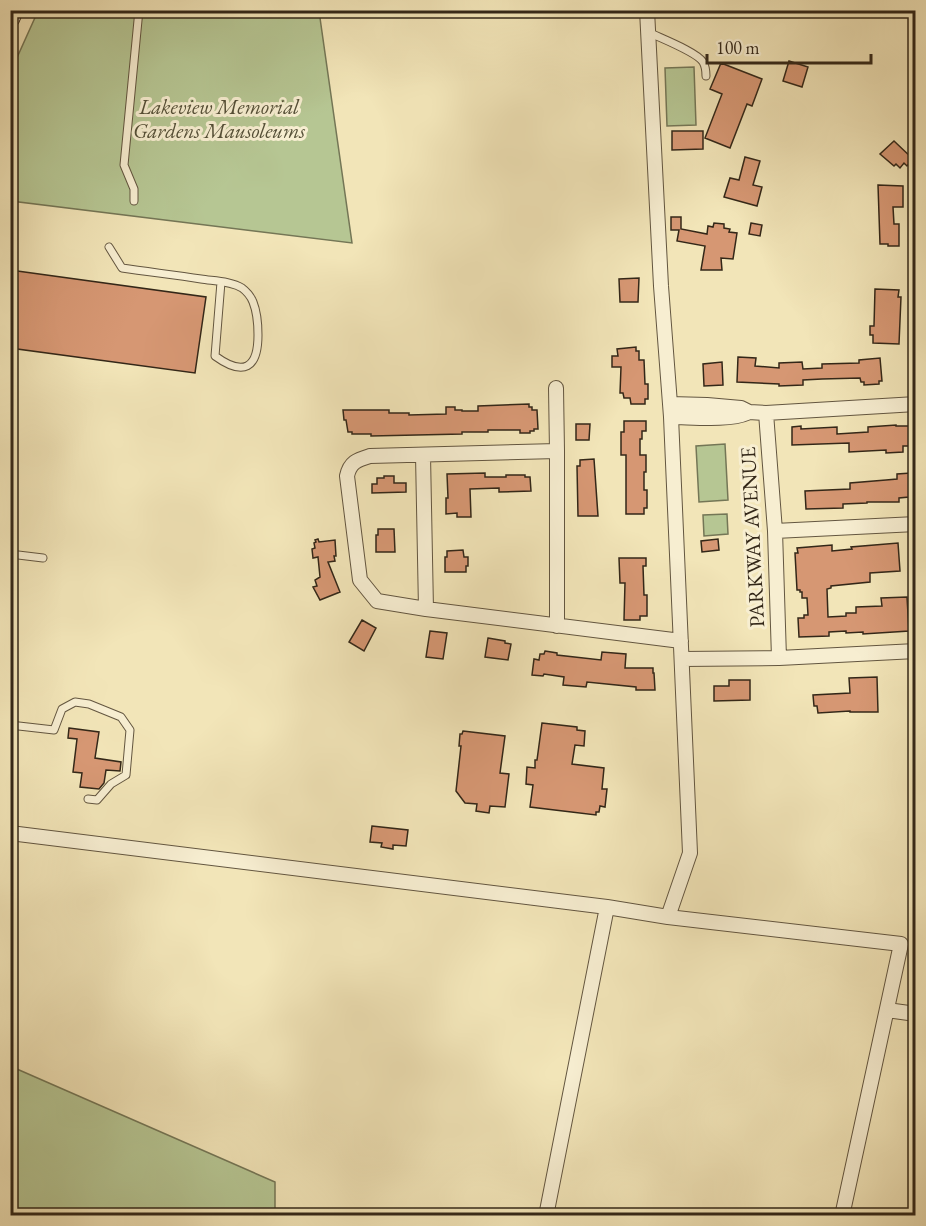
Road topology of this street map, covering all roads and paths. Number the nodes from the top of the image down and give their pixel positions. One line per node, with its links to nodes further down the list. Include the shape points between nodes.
1 (14, 10): 4 (main road)
2 (139, 10): 7 (lane, via 124,165 134,189)
3 (647, 10): 5 (street)
4 (10, 20)
5 (648, 32): 6 (lane, via 702,60); 12 (street)
6 (706, 76)
7 (134, 201)
8 (109, 247): 9 (lane, via 122,268)
9 (221, 282): 9 (lane, via 240,286 253,302 258,350 247,366 237,367 215,357)
10 (556, 388): 14 (street)
11 (915, 404): 13 (street)
12 (670, 410): 13 (street, via 728,417); 22 (street)
13 (766, 413): 17 (street, PARKWAY AVENUE)
14 (557, 451): 15 (street); 21 (street)
15 (423, 456): 20 (street); 20 (street, via 370,456 357,460 348,468 347,476 360,580 378,601)
16 (915, 524): 17 (street)
17 (775, 531): 25 (street, PARKWAY AVENUE)
18 (10, 554): 19 (lane)
19 (43, 558)
20 (426, 609): 21 (street)
21 (557, 626): 22 (street)
22 (681, 641): 24 (street)
23 (915, 651): 25 (street)
24 (682, 658): 25 (street); 30 (street, via 690,853)
25 (779, 658)
26 (10, 724): 27 (lane, via 54,730 62,709 75,702 121,717 130,730 126,775 97,800)
27 (88, 799)
28 (10, 833): 29 (street)
29 (607, 907): 30 (street); 33 (street)
30 (668, 917): 31 (street, via 901,944)
31 (887, 1010): 32 (street); 34 (street)
32 (915, 1014)
33 (546, 1215)
34 (842, 1215)

